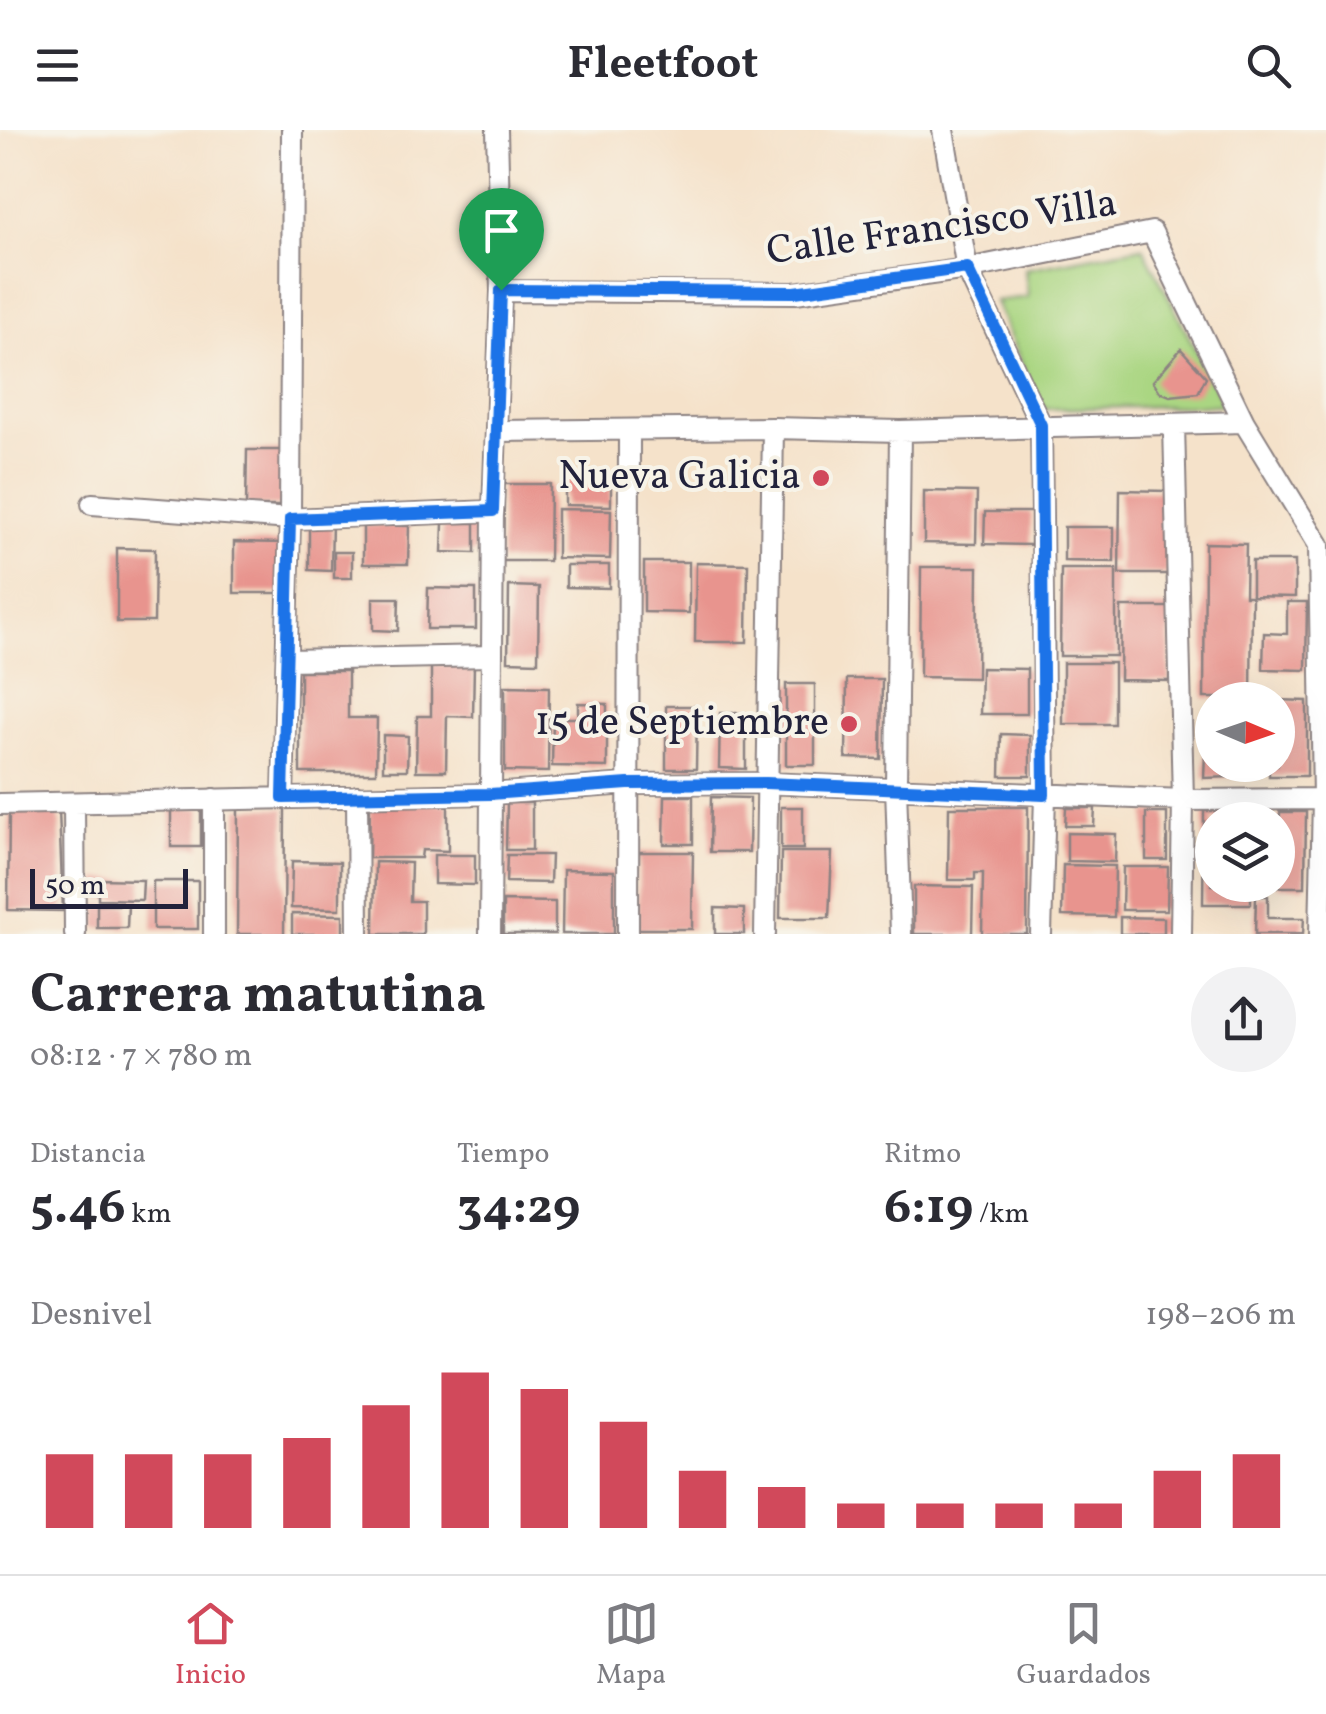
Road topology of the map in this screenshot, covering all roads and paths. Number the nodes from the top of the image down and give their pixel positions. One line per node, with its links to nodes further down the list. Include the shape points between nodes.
1 (292, 130): 15 (street)
2 (498, 130): 5 (street)
3 (943, 130): 4 (street)
4 (967, 268): 5 (street, Calle Francisco Villa, via 795,292); 6 (street, Calle Francisco Villa, via 1152,232); 8 (street)
5 (501, 290): 10 (street)
6 (1244, 422): 7 (street); 25 (street, via 1319,545)
7 (1174, 424): 8 (street); 27 (street)
8 (1041, 425): 12 (street); 22 (street)
9 (773, 428): 11 (street); 12 (street); 18 (street)
10 (496, 431): 11 (street); 14 (street)
11 (629, 431): 19 (street)
12 (900, 431): 20 (street)
13 (92, 504): 15 (street)
14 (493, 511): 15 (street); 16 (street)
15 (290, 519): 17 (street)
16 (492, 656): 17 (street); 21 (street)
17 (288, 660): 24 (street)
18 (766, 783): 19 (street); 20 (street); 35 (street)
19 (628, 784): 21 (street); 34 (street)
20 (896, 787): 22 (street); 36 (street)
21 (490, 794): 23 (street); 33 (street)
22 (1044, 795): 27 (street); 37 (street)
23 (357, 796): 24 (street); 32 (street)
24 (283, 798): 26 (street)
25 (1325, 799): 27 (street); 39 (street)
26 (214, 800): 29 (street); 31 (street)
27 (1183, 800): 38 (street)
28 (0, 804): 29 (street)
29 (74, 804): 30 (street)
30 (74, 934)
31 (214, 934)
32 (358, 934)
33 (490, 934)
34 (628, 934)
35 (765, 934)
36 (902, 934)
37 (1041, 934)
38 (1181, 934)
39 (1320, 934)

